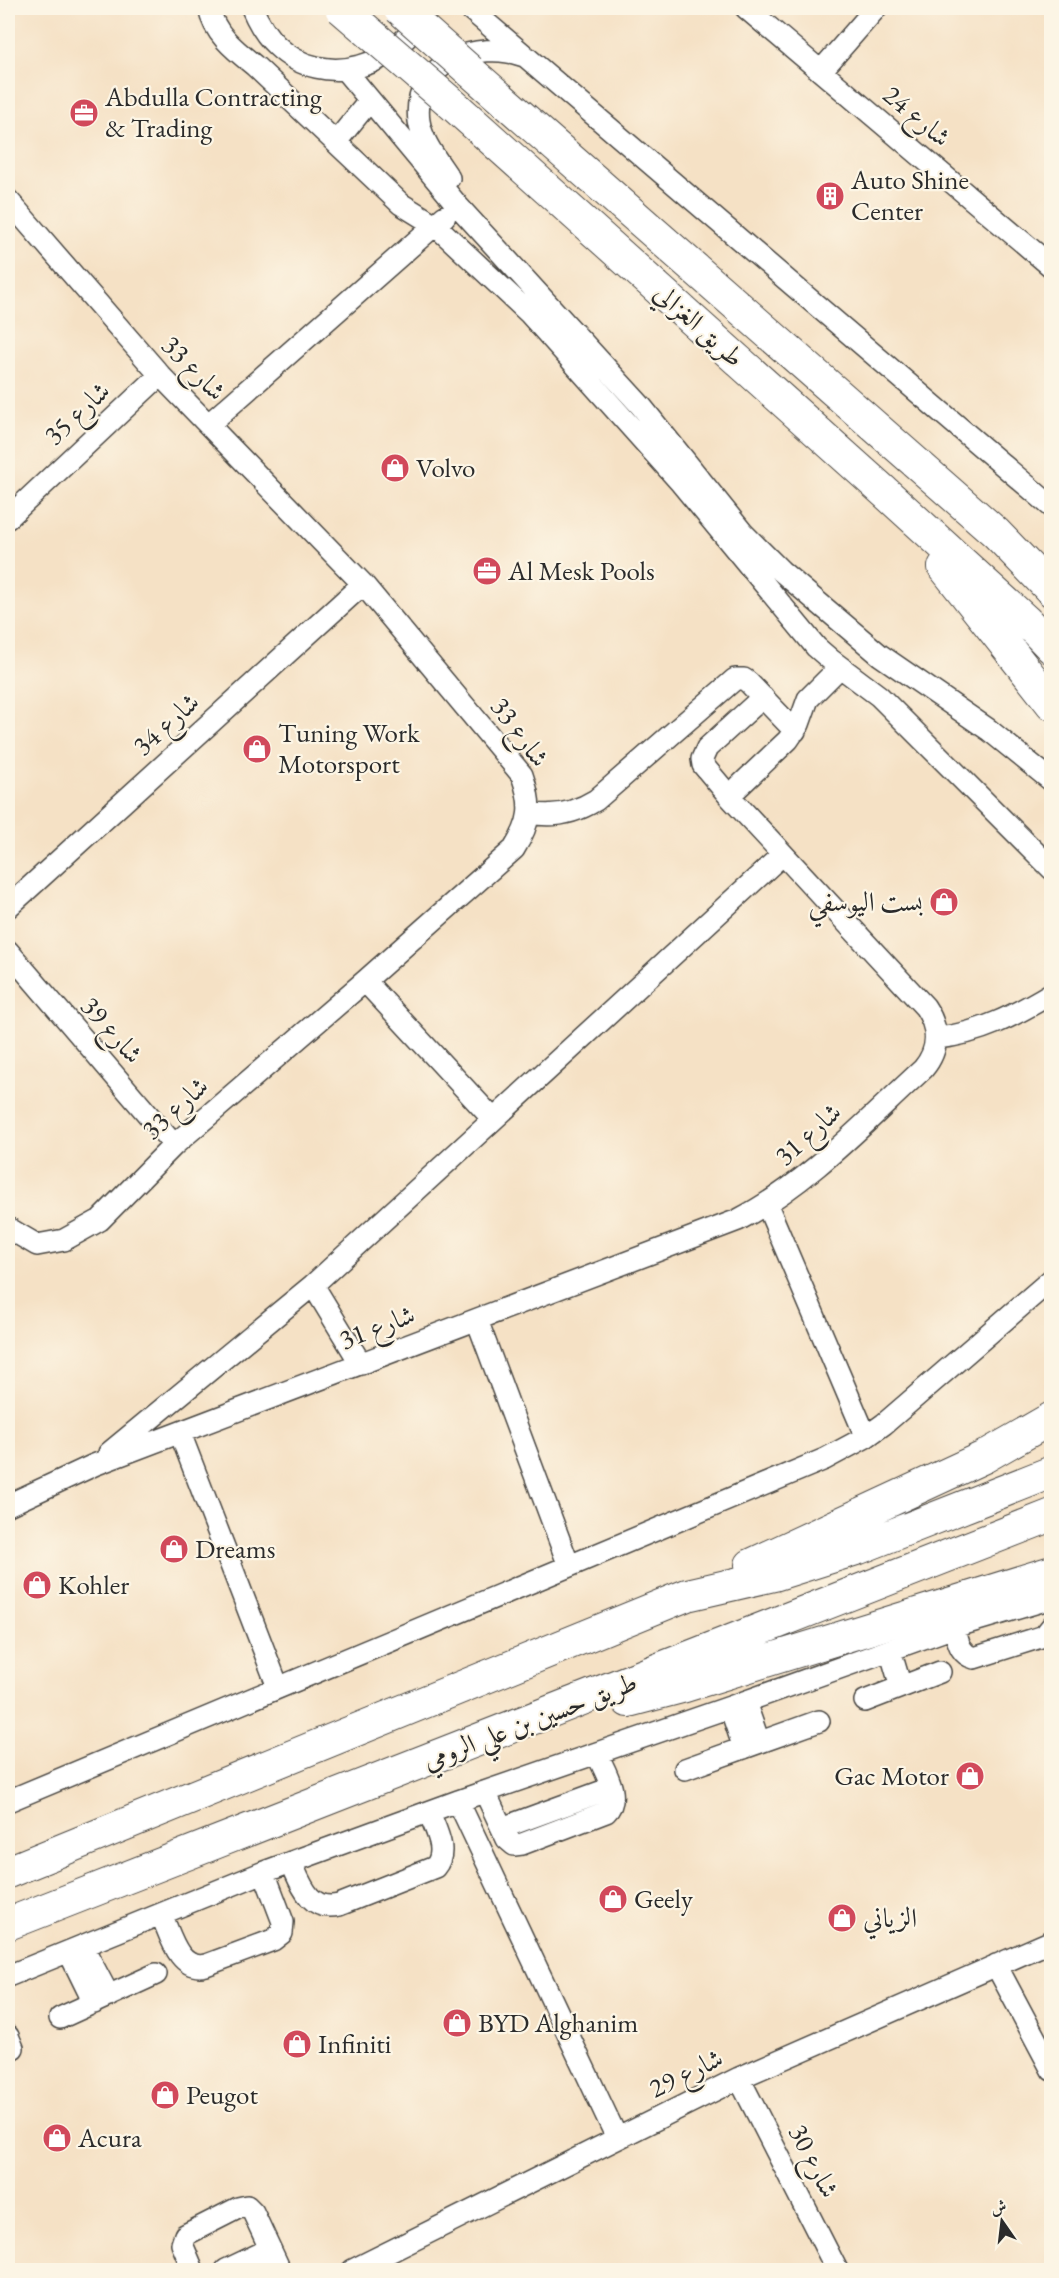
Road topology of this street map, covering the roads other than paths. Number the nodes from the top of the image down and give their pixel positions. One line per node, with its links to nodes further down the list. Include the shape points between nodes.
1 (209, 8): 13 (street, via 219,33 234,49)
2 (252, 8): 10 (street, via 261,28 277,47 321,68)
3 (341, 8): 21 (highway, طريق الغزالي, bridge)
4 (399, 8): 24 (highway, طريق الغزالي, bridge)
5 (424, 8): 10 (street, via 407,39 389,54 368,65)
6 (469, 8): 9 (street)
7 (746, 8): 11 (street, شارع 24)
8 (876, 8): 11 (street)
9 (528, 58): 15 (street, via 502,50 474,52 438,68 425,81 418,100 421,132 454,188); 20 (street)
10 (345, 70): 12 (street)
11 (821, 71): 17 (street, شارع 24)
12 (370, 100): 13 (street); 15 (street)
13 (336, 142): 16 (street, via 401,204)
14 (8, 200): 18 (street, شارع 33)
15 (458, 206): 16 (street); 33 (street, via 641,406 743,533 781,571 880,655 988,730)
16 (435, 225): 19 (street); 29 (street, via 529,313 674,475 816,646)
17 (1052, 267)
18 (160, 375): 19 (street, شارع 33); 23 (street, شارع 35)
19 (209, 424): 26 (street, شارع 33)
20 (1041, 490): 22 (street)
21 (888, 495): 28 (highway, طريق الغزالي); 31 (highway)
22 (1052, 507)
23 (8, 518)
24 (996, 533): 25 (highway); 27 (highway, طريق الغزالي)
25 (1052, 567)
26 (363, 584): 35 (street, شارع 33, via 522,775); 38 (street, شارع 34)
27 (1052, 591)
28 (1052, 648)
29 (840, 668): 32 (street, via 808,699); 37 (street, via 879,696)
30 (763, 697): 32 (street); 34 (street, via 704,753 706,771); 35 (street, via 744,679 735,679 596,800 569,813)
31 (1052, 704)
32 (795, 731): 34 (street)
33 (1052, 781)
34 (729, 796): 36 (street)
35 (530, 813): 40 (street, شارع 33, via 525,832 514,849)
36 (783, 854): 42 (street, via 925,1007); 43 (street, شارع 31)
37 (1052, 868)
38 (8, 907)
39 (8, 951): 44 (street, شارع 39)
40 (365, 981): 43 (street); 44 (street, شارع 33)
41 (1052, 993): 42 (street, via 988,1027)
42 (937, 1038): 45 (street, شارع 31, via 923,1069 799,1183)
43 (493, 1119): 48 (street, شارع 31)
44 (174, 1145): 46 (street, شارع 33, via 100,1221 64,1240 37,1245)
45 (767, 1205): 49 (street, شارع 31, via 719,1228); 53 (street)
46 (8, 1228)
47 (1052, 1279): 53 (street)
48 (313, 1285): 50 (street); 54 (street, شارع 31)
49 (477, 1320): 50 (street, شارع 31); 58 (street)
50 (361, 1364): 52 (street, شارع 31)
51 (1052, 1418): 60 (highway, via 984,1456)
52 (180, 1433): 54 (street, شارع 31); 66 (street)
53 (866, 1437): 58 (street, via 825,1459)
54 (94, 1465): 56 (street, شارع 31)
55 (1052, 1472): 60 (highway, طريق حسين بن علي الرومي, via 848,1552 774,1575)
56 (8, 1505)
57 (1052, 1515): 69 (highway, طريق حسين بن علي الرومي)
58 (569, 1566): 66 (street)
59 (1050, 1590): 61 (street); 62 (street); 69 (highway, via 635,1700)
60 (687, 1595): 79 (highway, طريق حسين بن علي الرومي)
61 (1052, 1625): 62 (street, via 1044,1636 974,1659 960,1648)
62 (954, 1627): 63 (street)
63 (896, 1647): 65 (street); 68 (street)
64 (940, 1672): 65 (street)
65 (908, 1684): 67 (street)
66 (278, 1687): 75 (street)
67 (865, 1701)
68 (737, 1705): 71 (street); 72 (street)
69 (533, 1720): 82 (highway, طريق حسين بن علي الرومي)
70 (819, 1720): 71 (street)
71 (752, 1745): 73 (street)
72 (597, 1754): 74 (street); 74 (street, via 611,1788 613,1803 606,1812 522,1844 510,1842)
73 (685, 1769)
74 (485, 1792): 76 (street)
75 (8, 1801)
76 (458, 1801): 77 (street); 92 (street)
77 (429, 1812): 78 (street); 78 (street, via 441,1847 440,1861 435,1867 339,1905 323,1906 310,1899)
78 (291, 1862): 80 (street)
79 (8, 1872)
80 (264, 1872): 81 (street); 81 (street, via 283,1922 282,1933 273,1940 194,1967 180,1956)
81 (162, 1914): 84 (street)
82 (8, 1924)
83 (1052, 1941): 85 (street, شارع 29)
84 (76, 1949): 87 (street); 88 (street)
85 (996, 1965): 90 (street); 91 (street, شارع 29)
86 (156, 1974): 88 (street)
87 (8, 1976)
88 (101, 2000): 89 (street)
89 (60, 2018)
90 (1052, 2070)
91 (739, 2078): 92 (street, شارع 29); 98 (street, شارع 30)
92 (617, 2138): 97 (street, شارع 29)
93 (270, 2249): 94 (street, via 253,2212 242,2206 185,2235 182,2244); 95 (street); 96 (street)
94 (194, 2271)
95 (226, 2271)
96 (280, 2271)
97 (353, 2271)
98 (837, 2271)

